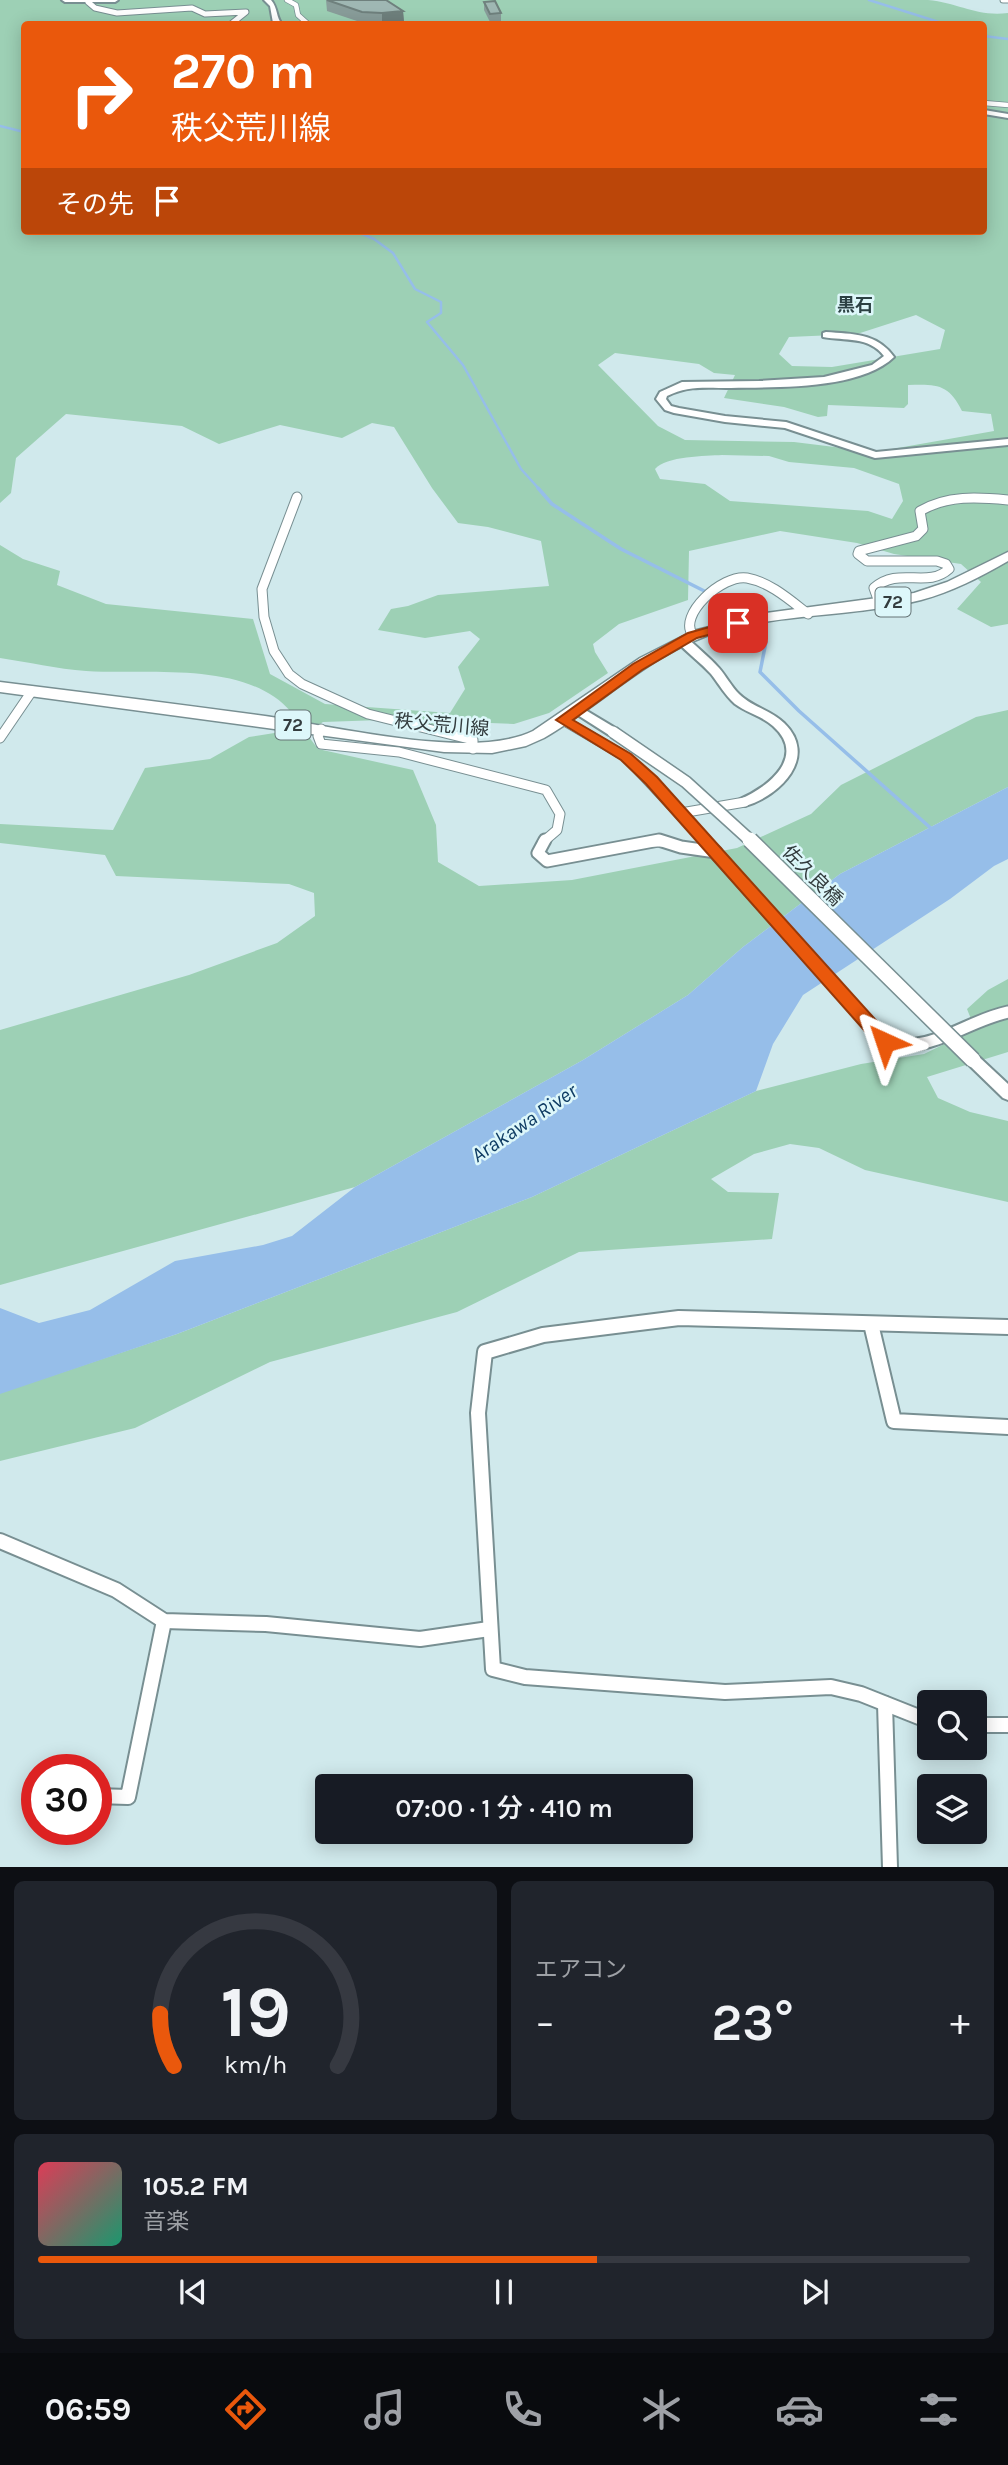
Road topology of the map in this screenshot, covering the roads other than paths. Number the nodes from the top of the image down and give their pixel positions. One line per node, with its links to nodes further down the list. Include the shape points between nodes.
1 (65, 0): 5 (street)
2 (115, 0): 5 (street)
3 (267, 0): 7 (street, via 273,6)
4 (287, 0): 8 (street, via 296,5)
5 (88, 2): 6 (street, via 117,13 192,8 205,14 246,12)
6 (235, 21)
7 (275, 21)
8 (305, 21)
9 (987, 103): 10 (street)
10 (1008, 105)
11 (987, 112): 12 (street)
12 (1008, 116)
13 (826, 335): 14 (street, via 875,342 889,357 874,369 822,379 682,385 661,399 677,411 786,425 875,455)
14 (1008, 442)
15 (297, 497): 27 (street, via 262,589 274,651 289,674 368,714 473,740)
16 (1008, 500): 18 (street, via 929,505 920,511 923,529 916,536 859,551 860,558 867,561 937,561 950,569 939,577 884,579 874,588)
17 (1008, 556): 18 (main road, 秩父荒川線 / 72, via 949,586)
18 (880, 605): 19 (main road, 秩父荒川線 / 72)
19 (808, 614): 20 (main road, 秩父荒川線 / 72, via 738,623); 20 (street, via 760,580 738,578 713,589 688,622)
20 (688, 638): 23 (main road, 秩父荒川線 / 72); 28 (street, via 734,696 773,719 788,738 789,764 784,778 768,793)
21 (0, 687): 22 (main road, 秩父荒川線 / 72)
22 (32, 691): 25 (main road, 秩父荒川線 / 72); 26 (street)
23 (577, 709): 24 (main road, 秩父荒川線 / 72); 32 (street, 佐久良橋, bridge, via 685,782 729,819)
24 (563, 720): 27 (main road, 秩父荒川線 / 72, via 527,741); 29 (street, via 626,757)
25 (321, 729): 27 (main road, 秩父荒川線 / 72); 30 (street, via 321,744 329,747 399,752 546,790 560,814 558,830 538,853 547,861 659,840)
26 (0, 738)
27 (473, 749)
28 (745, 802): 29 (street)
29 (681, 813): 30 (street)
30 (716, 852): 31 (street, via 885,1042 915,1046)
31 (1008, 1012)
32 (1008, 1094)
33 (871, 1324): 34 (street); 35 (street, via 894,1421); 38 (street, via 680,1318 543,1335 485,1352 478,1413)
34 (1008, 1327)
35 (1008, 1427)
36 (0, 1541): 37 (street, via 116,1590)
37 (164, 1622): 38 (street, via 266,1624 420,1639); 43 (street, via 128,1797)
38 (489, 1629): 39 (street, via 493,1669 525,1677 725,1692 831,1687)
39 (885, 1704): 40 (street); 44 (street)
40 (917, 1716)
41 (987, 1725): 42 (street)
42 (1008, 1726)
43 (112, 1796)
44 (891, 1867)

